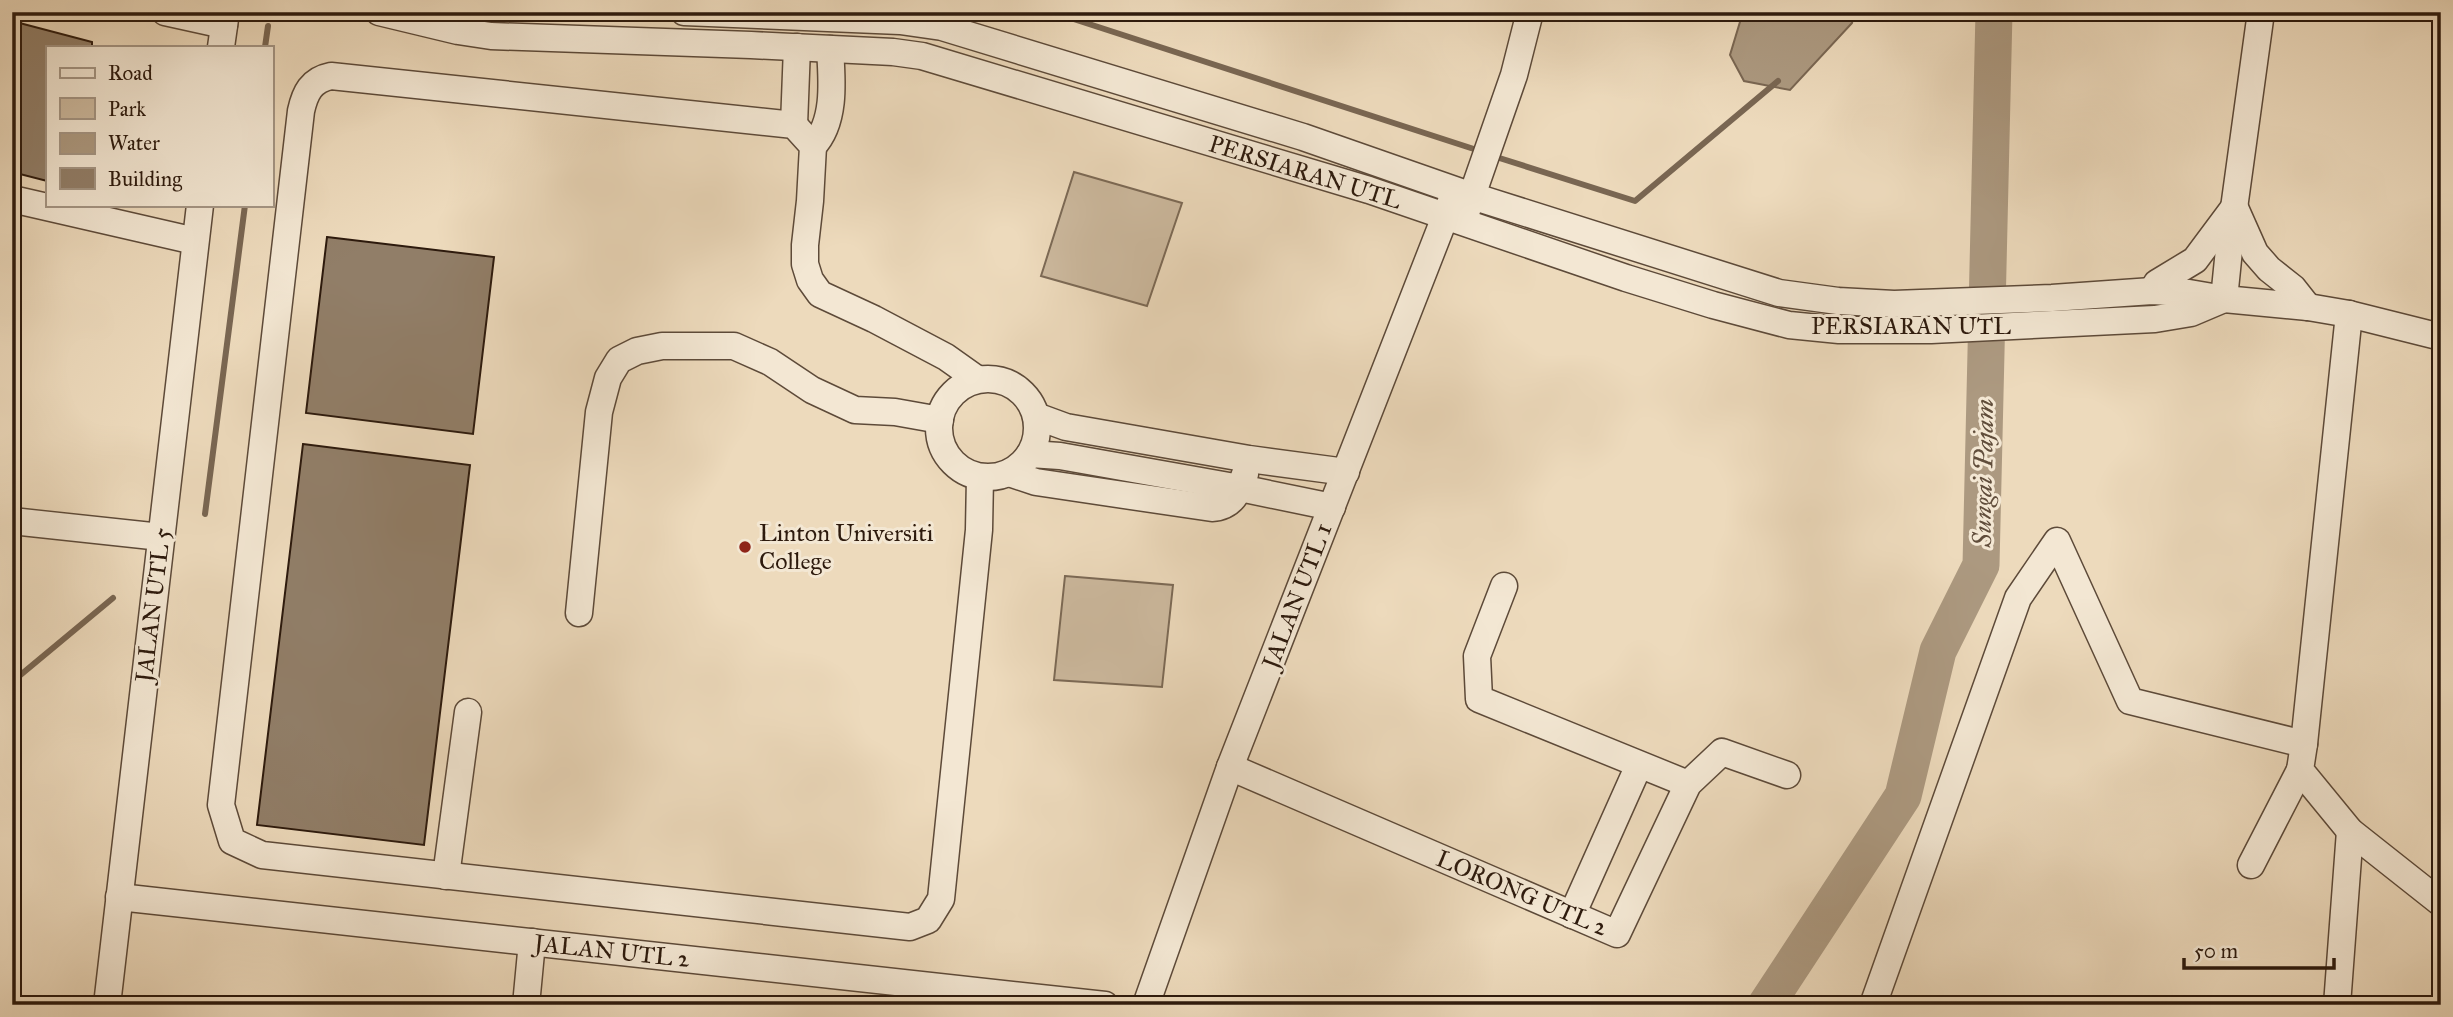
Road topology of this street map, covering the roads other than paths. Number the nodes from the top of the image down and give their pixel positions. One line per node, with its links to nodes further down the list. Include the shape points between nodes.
1 (165, 12): 6 (street)
2 (379, 12): 7 (street, PERSIARAN UTL, via 491,36)
3 (684, 12): 11 (street, PERSIARAN UTL, via 900,21 942,27)
4 (1530, 12): 11 (street, JALAN UTL 1, via 1494,133)
5 (2261, 12): 14 (street)
6 (224, 28)
7 (796, 47): 8 (street, PERSIARAN UTL); 9 (street)
8 (830, 49): 10 (street, via 827,124); 15 (street, PERSIARAN UTL, via 893,52 943,61)
9 (794, 125): 10 (street); 45 (street, via 331,76 313,84 305,95 221,805 232,841 262,856)
10 (813, 146): 23 (street, via 805,245 810,281 820,294 946,357)
11 (1469, 186): 15 (street, JALAN UTL 1); 20 (street, PERSIARAN UTL, via 1779,293 1838,302)
12 (12, 199): 16 (street)
13 (200, 206): 16 (street, JALAN UTL 5)
14 (2235, 208): 17 (street, via 2195,260 2157,283); 18 (street); 19 (street, via 2255,253)
15 (1455, 218): 20 (street, PERSIARAN UTL, via 1700,302 1789,325 1931,330); 28 (street, JALAN UTL 1)
16 (195, 241): 34 (street, JALAN UTL 5)
17 (2152, 291): 18 (street, PERSIARAN UTL); 20 (street, PERSIARAN UTL)
18 (2224, 299): 19 (street, PERSIARAN UTL); 20 (street, PERSIARAN UTL, via 2167,317)
19 (2308, 307): 21 (street, PERSIARAN UTL)
20 (2051, 311)
21 (2349, 314): 22 (street); 38 (street)
22 (2441, 337)
23 (977, 379): 24 (street, via 993,378 1021,390); 25 (street, via 952,394)
24 (1036, 416): 26 (street, via 1036,442); 27 (street, via 1066,427)
25 (940, 419): 30 (street, via 944,450 959,467); 36 (street, via 856,410 734,346 662,346 620,360 608,378 599,412)
26 (1030, 454): 29 (street); 31 (street)
27 (1249, 459): 28 (street); 31 (street)
28 (1346, 472): 32 (street, JALAN UTL 1)
29 (1009, 473): 30 (street); 31 (street, via 1036,482 1212,508 1230,503)
30 (980, 477): 45 (street, via 979,530 941,899 928,920 910,927)
31 (1240, 488): 32 (street)
32 (1332, 507): 40 (street, JALAN UTL 1)
33 (12, 521): 34 (street)
34 (161, 537): 46 (street, JALAN UTL 5)
35 (1504, 586): 39 (street, via 1477,656 1479,699)
36 (579, 613)
37 (468, 712): 45 (street)
38 (2302, 757): 43 (street); 44 (street); 54 (street, via 2130,701 2057,541 2018,598)
39 (1639, 765): 42 (street); 48 (street)
40 (1230, 767): 48 (street, LORONG UTL 2); 53 (street, JALAN UTL 1)
41 (1787, 775): 42 (street, via 1722,752)
42 (1688, 784): 48 (street, LORONG UTL 2, via 1617,934)
43 (2350, 831): 47 (street); 55 (street)
44 (2251, 865)
45 (446, 876)
46 (119, 897): 49 (street, JALAN UTL 2); 50 (street, JALAN UTL 5)
47 (2441, 903)
48 (1572, 915)
49 (532, 942): 51 (street); 52 (street, JALAN UTL 2)
50 (107, 1005)
51 (526, 1005)
52 (1105, 1005)
53 (1146, 1005)
54 (1873, 1005)
55 (2337, 1005)

